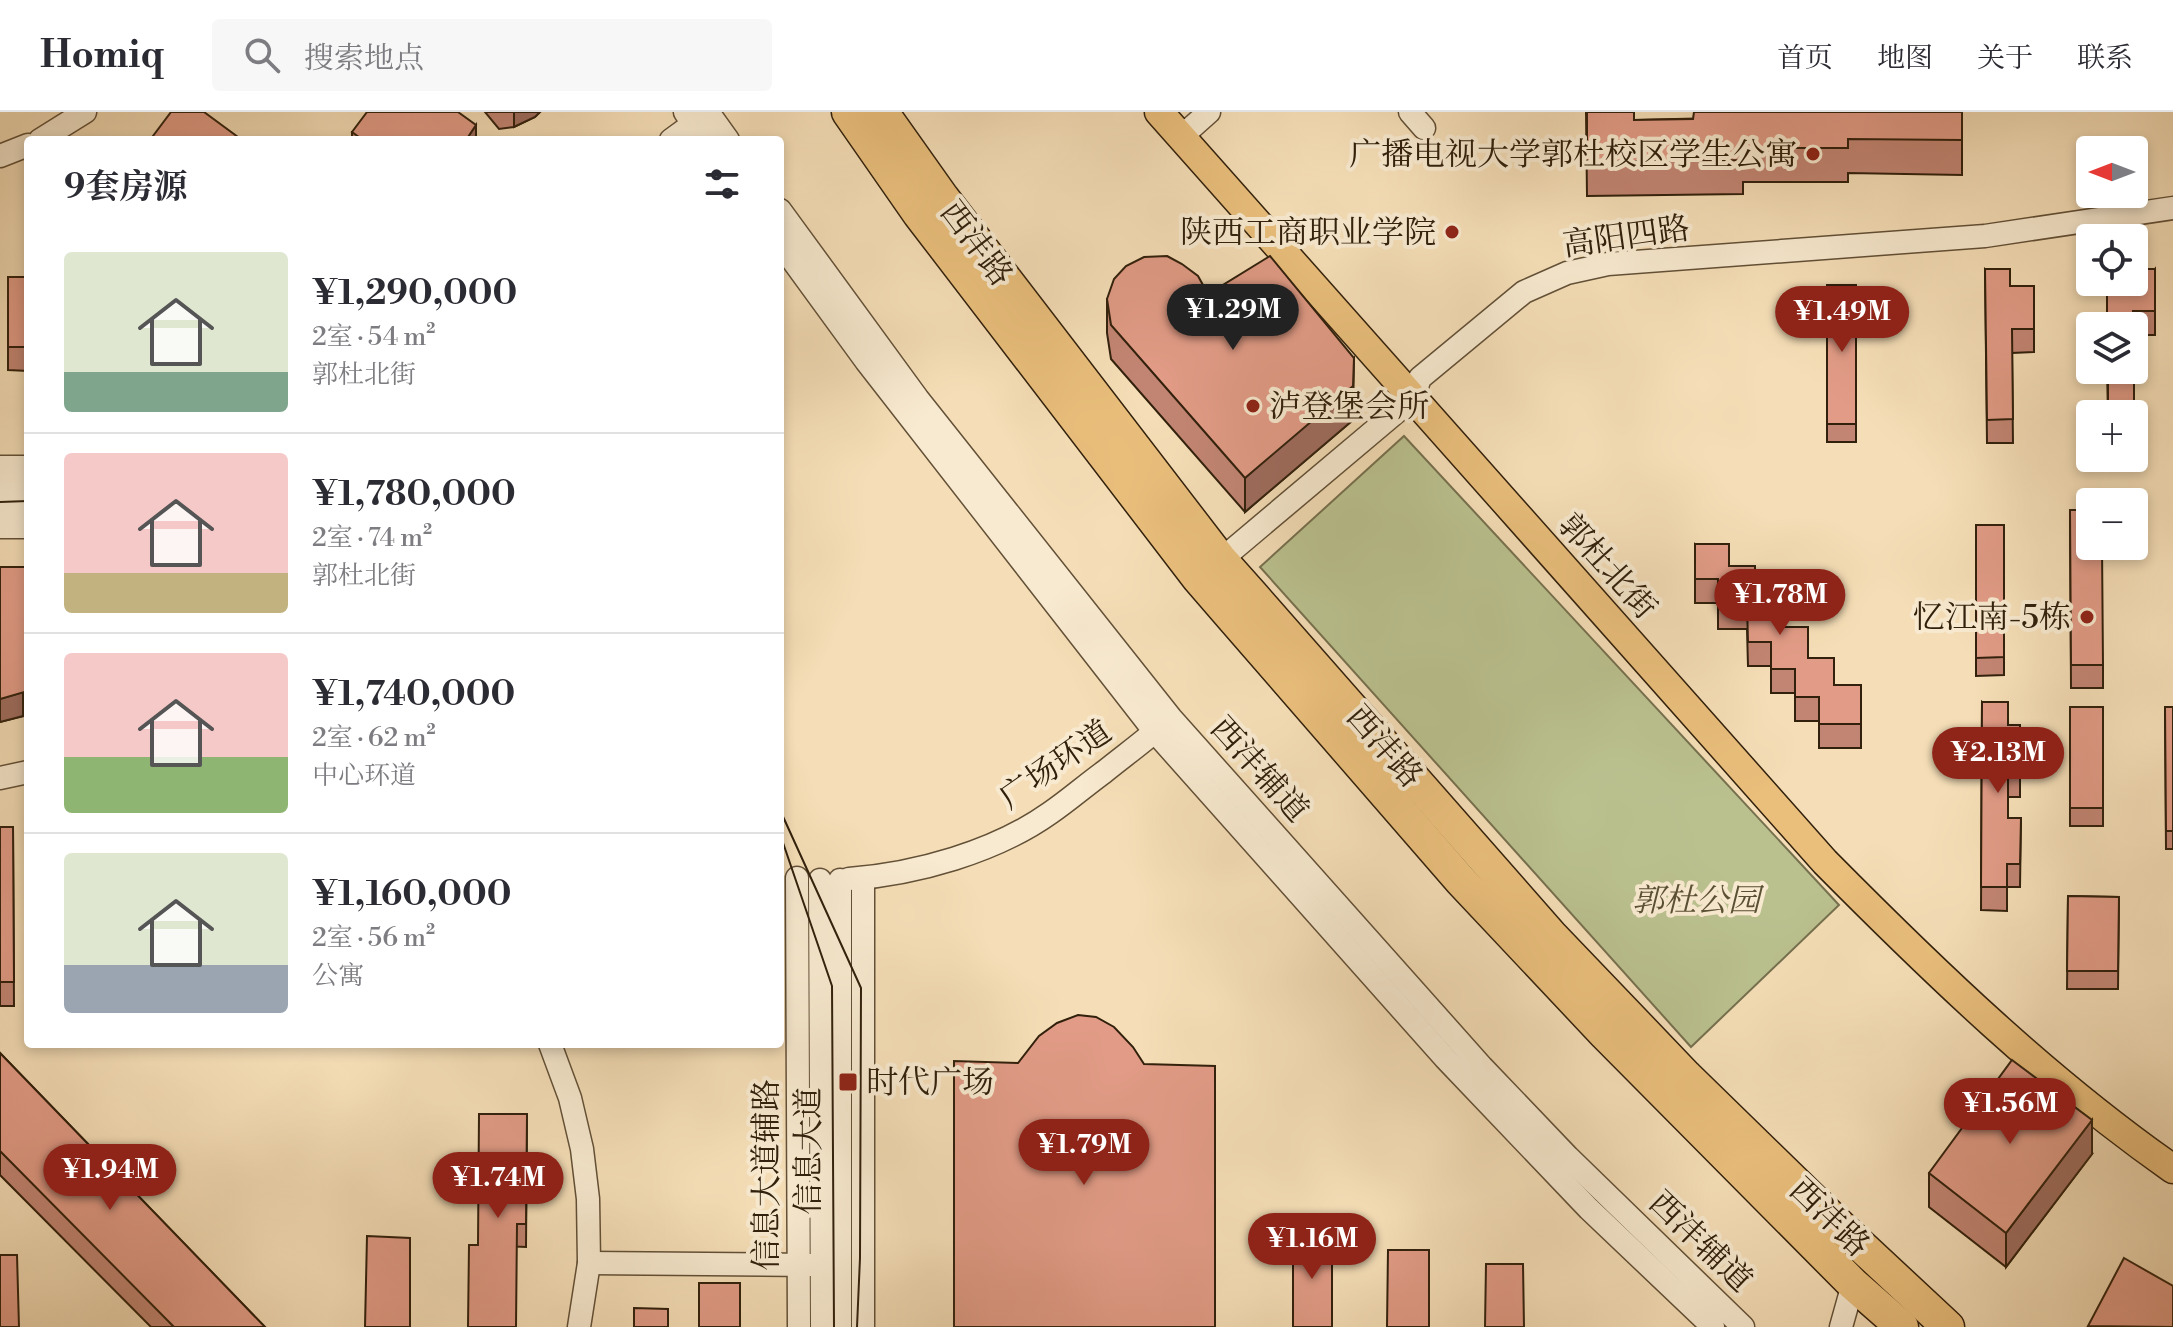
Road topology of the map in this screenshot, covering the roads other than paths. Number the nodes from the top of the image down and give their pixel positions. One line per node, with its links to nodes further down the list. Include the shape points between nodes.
1 (85, 112): 7 (street)
2 (848, 112): 24 (highway, 西沣路, via 919,214)
3 (882, 112): 24 (highway, 西沣路)
4 (1159, 112): 6 (main road, 郭杜北街)
5 (700, 120): 8 (street); 9 (street)
6 (1192, 121): 15 (main road, 郭杜北街)
7 (46, 136)
8 (677, 136)
9 (722, 136)
10 (24, 147): 11 (street)
11 (0, 156)
12 (2173, 208): 15 (street, 高阳四路, via 1985,236 1608,264 1567,273 1524,292)
13 (784, 215): 25 (street, 西沣辅道)
14 (784, 248): 25 (street, 西沣辅道, via 866,361)
15 (1417, 388): 24 (street, 高阳四路); 32 (main road, 郭杜北街, via 1902,918 2016,1027); 33 (main road, 郭杜北街, via 1825,862 2009,1038)
16 (0, 467): 17 (street)
17 (24, 467)
18 (24, 488): 19 (street)
19 (0, 489)
20 (0, 507): 21 (street)
21 (24, 507)
22 (0, 527): 23 (street)
23 (24, 527)
24 (1210, 569): 37 (highway, 西沣路, via 1472,892); 47 (highway, 西沣路, via 1686,1076)
25 (1163, 725): 29 (street, 广场环道, via 1048,814 1015,833 920,869); 43 (street, 西沣辅道, via 1445,1058 1589,1209); 44 (street, 西沣辅道, via 1568,1157)
26 (24, 773): 27 (street)
27 (0, 778)
28 (788, 877): 30 (street, 广场环道); 35 (street, 信息大道辅路)
29 (863, 878): 30 (street, 广场环道); 42 (street)
30 (830, 880): 36 (street, 信息大道)
31 (551, 1048): 34 (street, via 582,1149)
32 (2173, 1154)
33 (2173, 1169)
34 (589, 1263): 35 (street); 38 (street)
35 (799, 1265): 36 (street); 39 (street, 信息大道辅路)
36 (831, 1265): 40 (street, 信息大道); 41 (street, 信息大道)
37 (1853, 1284): 45 (street); 46 (highway, 西沣路)
38 (579, 1327)
39 (799, 1327)
40 (822, 1327)
41 (840, 1327)
42 (863, 1327)
43 (1713, 1327)
44 (1743, 1327)
45 (1841, 1327)
46 (1902, 1327)
47 (1948, 1327)

